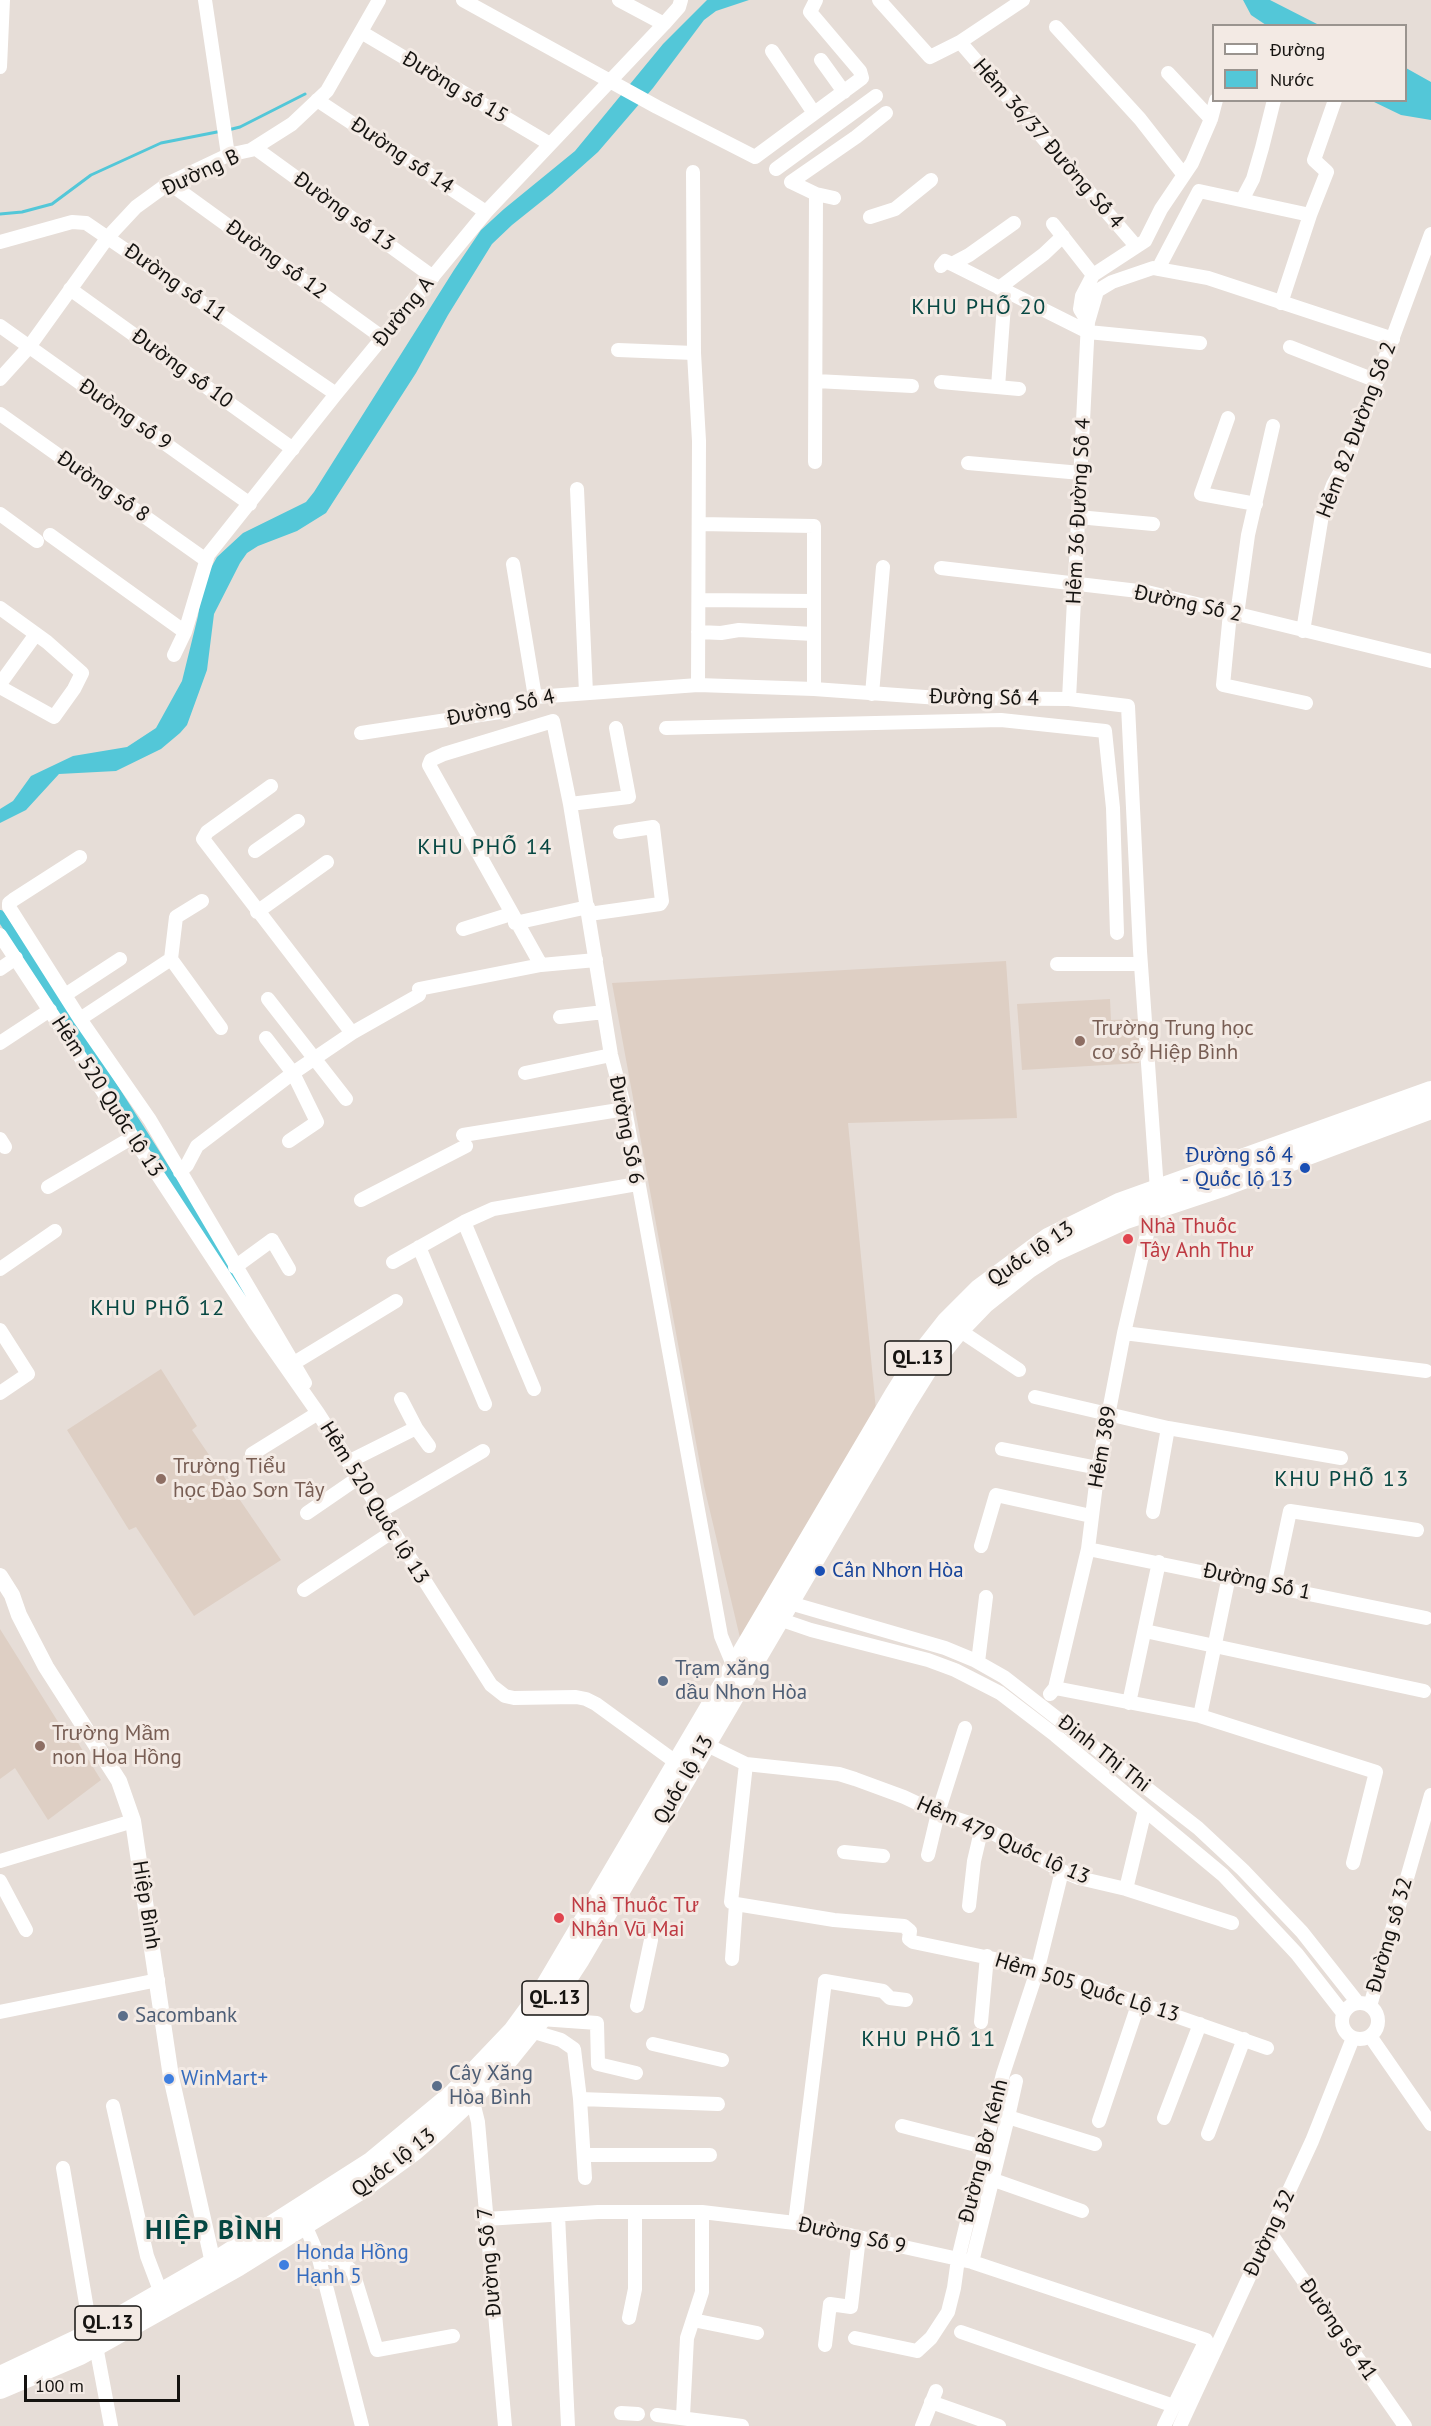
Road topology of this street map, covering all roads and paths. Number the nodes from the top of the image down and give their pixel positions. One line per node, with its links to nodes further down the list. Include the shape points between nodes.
1 (3, 0): 14 (street)
2 (205, 0): 31 (street)
3 (379, 0): 12 (street, Đường B)
4 (463, 0): 19 (street)
5 (620, 0): 10 (street)
6 (681, 0): 10 (street, Đường A)
7 (816, 0): 20 (street, via 810,12 862,76)
8 (879, 0): 13 (street, via 930,57)
9 (1023, 0): 13 (street)
10 (664, 24): 19 (street, Đường A)
11 (1056, 27): 34 (street, via 1140,119)
12 (361, 32): 22 (street, Đường B, via 327,91); 29 (street, Đường số 15)
13 (960, 42): 49 (street, Hẻm 36/37 Đường Số 4)
14 (0, 46): 17 (street)
15 (772, 51): 26 (street)
16 (821, 60): 20 (street)
17 (0, 67)
18 (1168, 74): 28 (street)
19 (615, 84): 26 (street, via 754,156); 29 (street, Đường A)
20 (844, 92): 26 (street)
21 (876, 96): 32 (street)
22 (317, 100): 30 (street, Đường B, via 292,124); 40 (street, Đường số 14)
23 (1215, 102): 28 (street)
24 (1273, 102): 39 (street, via 1256,168)
25 (1334, 102): 41 (street, via 1314,160 1327,172)
26 (814, 113)
27 (886, 113): 37 (street, via 791,182)
28 (1211, 119): 34 (street, via 1192,163)
29 (550, 144): 40 (street, Đường A)
30 (255, 148): 31 (street, Đường B); 53 (street, Đường số 13)
31 (228, 155): 36 (street, Đường B)
32 (776, 169)
33 (693, 172): 65 (street)
34 (1183, 174): 49 (street, via 1145,241)
35 (931, 180): 42 (street, via 895,209)
36 (169, 183): 47 (street, Đường B, via 136,207); 59 (street, Đường số 12)
37 (816, 194): 38 (street); 67 (street)
38 (834, 198)
39 (1242, 200): 41 (street); 51 (street, via 1199,191)
40 (486, 212): 53 (street, Đường A)
41 (1310, 214): 56 (street)
42 (870, 217)
43 (1014, 224): 55 (street, via 969,255 946,265)
44 (1053, 224): 46 (street)
45 (1431, 234): 50 (street, Hẻm 82 Đường Số 2)
46 (1063, 236): 52 (street); 55 (street)
47 (108, 237): 48 (street, Đường số 11, via 86,223 72,222); 54 (street, Đường B); 73 (street, Đường số 11)
48 (0, 242)
49 (1136, 246): 52 (street)
50 (1427, 259): 60 (street, Hẻm 82 Đường Số 2)
51 (1158, 269): 56 (street, via 1208,278); 58 (street, Hẻm 36 Đường Số 4, via 1112,282 1096,291)
52 (1093, 274): 58 (street, Hẻm 36 Đường Số 4, via 1080,309)
53 (433, 277): 59 (street, Đường A)
54 (70, 289): 62 (street, Đường B); 77 (street, Đường số 10)
55 (1002, 289): 58 (street); 71 (street)
56 (1281, 303): 60 (street)
57 (0, 326): 62 (street, Đường số 9)
58 (1088, 327): 61 (street); 80 (street, Hẻm 36 Đường Số 4)
59 (383, 338): 73 (street, Đường A)
60 (1393, 339): 68 (street, Hẻm 82 Đường Số 2)
61 (1200, 343)
62 (29, 347): 66 (street, Đường B); 82 (street, Đường số 9)
63 (1290, 347): 68 (street)
64 (618, 350): 65 (street)
65 (694, 353): 86 (street)
66 (0, 379)
67 (816, 381): 70 (street); 78 (street)
68 (1377, 381): 99 (street, Hẻm 82 Đường Số 2, via 1322,515)
69 (941, 382): 71 (street)
70 (912, 387)
71 (999, 387): 72 (street)
72 (1018, 389)
73 (336, 394): 77 (street, Đường A)
74 (0, 414): 90 (street, Đường số 8)
75 (1228, 418): 83 (street, via 1201,494)
76 (1273, 426): 83 (street)
77 (293, 449): 82 (street, Đường A)
78 (815, 462)
79 (968, 463): 80 (street)
80 (1080, 473): 85 (street, Hẻm 36 Đường Số 4)
81 (577, 489): 109 (street)
82 (250, 504): 90 (street, Đường A)
83 (1256, 504): 98 (street)
84 (0, 514): 89 (street)
85 (1078, 517): 87 (street); 94 (street, Hẻm 36 Đường Số 4)
86 (699, 524): 95 (street); 96 (street, via 814,526)
87 (1153, 524)
88 (50, 535): 100 (street)
89 (37, 541)
90 (206, 560): 100 (street, Đường A)
91 (513, 564): 111 (street)
92 (883, 567): 110 (street)
93 (941, 568): 94 (street, Đường Số 2)
94 (1074, 585): 98 (street, Đường Số 2, via 1147,592); 112 (street, Hẻm 36 Đường Số 4)
95 (699, 600): 96 (street); 101 (street)
96 (813, 602): 103 (street)
97 (0, 608): 102 (street)
98 (1233, 614): 99 (street, Đường Số 2); 113 (street, via 1223,685)
99 (1303, 631): 105 (street, Đường Số 2)
100 (185, 632): 104 (street, Đường A)
101 (698, 632): 103 (street); 107 (street)
102 (36, 634): 106 (street); 106 (street, via 82,673 74,689 54,717)
103 (813, 634): 108 (street)
104 (174, 655)
105 (1431, 661)
106 (0, 685)
107 (698, 685): 108 (street, Đường Số 4); 109 (street, Đường Số 4)
108 (814, 689): 110 (street, Đường Số 4)
109 (586, 693): 111 (street, Đường Số 4)
110 (872, 694): 112 (street, Đường Số 4)
111 (535, 697): 116 (street, Đường Số 4, via 500,712)
112 (1069, 699): 120 (street, Đường Số 4, via 1128,706)
113 (1306, 703)
114 (616, 728): 118 (street, via 628,797)
115 (666, 728): 119 (street, via 1001,720 1105,731)
116 (360, 733)
117 (271, 786): 128 (street, via 203,836)
118 (570, 804): 127 (street, Đường Số 6); 129 (street, Đường Số 6, via 553,721 431,760 429,765)
119 (1113, 808): 120 (street); 131 (street)
120 (1134, 811): 138 (street, Đường Số 4)
121 (298, 821): 123 (street)
122 (620, 832): 127 (street, via 652,826 662,901)
123 (255, 851)
124 (80, 857): 141 (street, via 9,903)
125 (327, 862): 128 (street)
126 (202, 902): 135 (street, via 176,917)
127 (588, 911): 129 (street); 136 (street, Đường Số 6)
128 (256, 912): 148 (street)
129 (513, 918): 130 (street); 139 (street)
130 (463, 929)
131 (1117, 933)
132 (0, 935): 133 (street, Hẻm 520 Quốc lộ 13)
133 (16, 958): 140 (street); 143 (street, Hẻm 520 Quốc lộ 13)
134 (120, 959): 141 (street)
135 (171, 959): 146 (street); 147 (street)
136 (596, 960): 139 (street); 144 (street, Đường Số 6)
137 (1057, 964): 138 (street)
138 (1141, 964): 164 (street, Đường Số 4)
139 (541, 965): 148 (street, via 419,992)
140 (0, 969)
141 (65, 995): 146 (street)
142 (268, 999): 152 (street)
143 (50, 1010): 150 (street); 159 (street, Hẻm 520 Quốc lộ 13)
144 (604, 1012): 145 (street); 151 (street, Đường Số 6)
145 (560, 1017)
146 (80, 1019): 161 (street, via 150,1120)
147 (221, 1028)
148 (352, 1033): 152 (street)
149 (266, 1038): 153 (street)
150 (0, 1042)
151 (611, 1055): 154 (street); 157 (street, Đường Số 6)
152 (316, 1058): 153 (street); 156 (street)
153 (293, 1073): 160 (street, via 317,1122); 161 (street, via 197,1146)
154 (525, 1073)
155 (1431, 1090): 164 (highway, Quốc lộ 13 / QL.13)
156 (346, 1099)
157 (625, 1109): 162 (street, Đường Số 6); 165 (street, via 464,1141)
158 (1431, 1109): 164 (highway, Quốc lộ 13 / QL.13, via 1225,1186)
159 (133, 1137): 163 (street); 184 (street, Hẻm 520 Quốc lộ 13)
160 (289, 1140)
161 (180, 1172): 170 (street)
162 (637, 1184): 166 (street, via 493,1209); 217 (street, Đường Số 6, via 721,1636)
163 (48, 1187)
164 (1156, 1199): 175 (highway, Quốc lộ 13 / QL.13, via 1126,1219 1054,1252 1006,1286); 176 (street, Hẻm 389); 212 (highway, Quốc lộ 13 / QL.13, via 1119,1203 1048,1238 979,1289 947,1321 894,1395)
165 (361, 1200)
166 (464, 1221): 168 (street); 180 (street)
167 (55, 1231): 171 (street)
168 (419, 1247): 169 (street); 185 (street)
169 (393, 1262)
170 (235, 1267): 172 (street, via 272,1240); 177 (street)
171 (0, 1269)
172 (289, 1269)
173 (396, 1301): 177 (street)
174 (0, 1330): 181 (street, via 28,1374)
175 (959, 1330): 178 (street); 212 (highway, Quốc lộ 13 / QL.13, via 906,1402)
176 (1124, 1333): 179 (street); 187 (street, Hẻm 389)
177 (294, 1363): 184 (street)
178 (1019, 1370)
179 (1426, 1371)
180 (534, 1389)
181 (0, 1393)
182 (1035, 1397): 187 (street)
183 (401, 1399): 188 (street)
184 (310, 1401): 186 (street, Hẻm 520 Quốc lộ 13)
185 (485, 1404)
186 (318, 1413): 193 (street); 195 (street, Hẻm 520 Quốc lộ 13)
187 (1108, 1414): 189 (street); 196 (street, Hẻm 389)
188 (416, 1428): 190 (street); 195 (street)
189 (1168, 1428): 194 (street); 199 (street)
190 (429, 1446)
191 (1002, 1449): 196 (street)
192 (483, 1452): 198 (street)
193 (252, 1454)
194 (1341, 1458)
195 (348, 1462): 197 (street, Hẻm 520 Quốc lộ 13)
196 (1098, 1468): 201 (street, Hẻm 389)
197 (358, 1478): 198 (street, Hẻm 520 Quốc lộ 13); 200 (street)
198 (379, 1512): 203 (street, Hẻm 520 Quốc lộ 13)
199 (1153, 1512)
200 (307, 1513)
201 (1091, 1516): 204 (street, via 996,1495); 205 (street, Hẻm 389)
202 (1417, 1530): 209 (street, via 1290,1511)
203 (392, 1532): 210 (street); 225 (street, Hẻm 520 Quốc lộ 13, via 497,1691 514,1698 586,1699)
204 (981, 1546)
205 (1088, 1549): 206 (street, Đường Số 1); 218 (street, Hẻm 389)
206 (1159, 1562): 208 (street, Đường Số 1); 214 (street)
207 (0, 1576): 230 (main road, Hiệp Bình, via 46,1667 118,1781)
208 (1229, 1576): 209 (street, Đường Số 1); 215 (street)
209 (1274, 1586): 213 (street, Đường Số 1)
210 (304, 1590)
211 (986, 1597): 216 (street)
212 (776, 1609): 216 (street, Đinh Thị Thi, via 925,1641); 217 (highway, Quốc lộ 13 / QL.13); 224 (highway, Quốc lộ 13 / QL.13); 228 (street, Đinh Thị Thi, via 983,1683 1032,1717)
213 (1426, 1618)
214 (1144, 1631): 215 (street); 220 (street)
215 (1214, 1646): 219 (street); 222 (street)
216 (978, 1662): 221 (street, Đinh Thị Thi)
217 (734, 1666): 225 (highway, Quốc lộ 13 / QL.13)
218 (1054, 1688): 220 (street); 221 (street)
219 (1424, 1691)
220 (1129, 1703): 222 (street)
221 (1042, 1705): 251 (street, Đinh Thị Thi, via 1198,1828 1302,1932)
222 (1200, 1716): 236 (street, via 1376,1772)
223 (965, 1728): 229 (street)
224 (705, 1744): 226 (street, Hẻm 479 Quốc lộ 13); 257 (highway, Quốc lộ 13 / QL.13, via 580,1959)
225 (677, 1763): 295 (highway, Quốc lộ 13 / QL.13, via 543,1990 476,2072 371,2162)
226 (746, 1764): 229 (street, Hẻm 479 Quốc lộ 13, via 839,1774); 240 (street)
227 (1431, 1795): 251 (street, Đường số 32)
228 (1145, 1810): 239 (street); 254 (street, Đinh Thị Thi, via 1211,1864 1252,1905)
229 (938, 1813): 231 (street, Hẻm 479 Quốc lộ 13); 234 (street)
230 (134, 1821): 235 (street); 248 (main road, Hiệp Bình)
231 (982, 1827): 237 (street, Hẻm 479 Quốc lộ 13); 241 (street)
232 (844, 1852): 233 (street)
233 (883, 1856)
234 (928, 1856)
235 (0, 1861)
236 (1353, 1863)
237 (1062, 1871): 239 (street, Hẻm 479 Quốc lộ 13); 247 (street, Đường Bờ Kênh)
238 (0, 1881): 243 (street)
239 (1126, 1889): 242 (street, Hẻm 479 Quốc lộ 13)
240 (734, 1903): 245 (street, Hẻm 505 Quốc Lộ 13, via 834,1920 904,1926 913,1942); 246 (street)
241 (969, 1906)
242 (1232, 1923)
243 (26, 1930)
244 (651, 1940): 252 (street)
245 (987, 1956): 247 (street, Hẻm 505 Quốc Lộ 13); 255 (street)
246 (732, 1959)
247 (1038, 1968): 250 (street, Hẻm 505 Quốc Lộ 13); 277 (street, Đường Bờ Kênh)
248 (158, 1980): 253 (street); 295 (main road, Hiệp Bình, via 171,2077)
249 (906, 2000): 288 (street, via 890,1998 883,1991 825,1981)
250 (1139, 2002): 256 (street, Hẻm 505 Quốc Lộ 13); 272 (street)
251 (1364, 2004): 254 (street, via 1352,2004); 258 (street, via 1374,2010 1378,2022)
252 (637, 2006)
253 (0, 2012)
254 (1343, 2013): 259 (street, via 1344,2031)
255 (981, 2022)
256 (1200, 2024): 260 (street, Hẻm 505 Quốc Lộ 13); 271 (street)
257 (536, 2025): 264 (street, via 597,2023 598,2064); 266 (highway, Quốc lộ 13 / QL.13); 267 (street, via 574,2049)
258 (1370, 2036): 259 (street); 273 (street)
259 (1353, 2038): 290 (street, Đường 32)
260 (1244, 2039): 262 (street, Hẻm 505 Quốc Lộ 13); 275 (street)
261 (653, 2044): 263 (street)
262 (1267, 2048)
263 (722, 2060)
264 (636, 2073)
265 (1016, 2081): 270 (street)
266 (472, 2098): 287 (street, Đường Số 7, via 478,2122); 289 (highway, Quốc lộ 13 / QL.13, via 406,2157)
267 (580, 2099): 268 (street); 278 (street)
268 (717, 2104)
269 (113, 2106): 296 (street, via 147,2256)
270 (1008, 2117): 276 (street); 282 (street)
271 (1164, 2118)
272 (1099, 2121)
273 (1431, 2124)
274 (902, 2126): 277 (street)
275 (1208, 2134)
276 (1095, 2144)
277 (984, 2147): 293 (street, Đường Bờ Kênh)
278 (584, 2155): 279 (street); 281 (street)
279 (710, 2155)
280 (63, 2168): 303 (street)
281 (585, 2178)
282 (991, 2180): 283 (street); 294 (street)
283 (1082, 2211)
284 (635, 2212): 285 (street, Đường Số 9); 286 (street, Đường Số 9); 297 (street, via 635,2289)
285 (702, 2212): 288 (street, Đường Số 9); 298 (street, via 702,2292)
286 (558, 2215): 287 (street, Đường Số 9); 314 (street)
287 (486, 2219): 313 (street, Đường Số 7)
288 (795, 2223): 291 (street, Đường Số 9)
289 (304, 2225): 292 (street); 295 (highway, Quốc lộ 13 / QL.13)
290 (1271, 2234): 319 (street, Đường 32); 320 (street, Đường số 41)
291 (860, 2237): 293 (street, Đường Số 9); 304 (street, via 851,2307 830,2304)
292 (318, 2255): 301 (street, via 341,2261 353,2272 377,2350); 312 (street)
293 (958, 2259): 294 (street, Đường Số 9); 302 (street, Đường Bờ Kênh, via 948,2312 921,2349 912,2351)
294 (972, 2262): 306 (street, Đường Số 9, via 1206,2340)
295 (217, 2270): 296 (highway, Quốc lộ 13 / QL.13); 303 (highway, Quốc lộ 13 / QL.13)
296 (161, 2293): 303 (highway, Quốc lộ 13 / QL.13)
297 (629, 2318)
298 (693, 2320): 300 (street); 310 (street, via 687,2338)
299 (961, 2332): 306 (street)
300 (757, 2333)
301 (453, 2336)
302 (855, 2338)
303 (94, 2340): 305 (highway, Quốc lộ 13 / QL.13, via 80,2355); 311 (street)
304 (825, 2345)
305 (3, 2384)
306 (1174, 2406): 318 (street)
307 (621, 2413): 308 (street)
308 (638, 2414)
309 (657, 2415): 310 (street)
310 (682, 2416): 315 (street)
311 (111, 2426)
312 (362, 2426)
313 (505, 2426)
314 (568, 2426)
315 (742, 2426)
316 (922, 2426): 317 (street, via 933,2397)
317 (999, 2426)
318 (1164, 2426)
319 (1180, 2426)
320 (1405, 2426)

